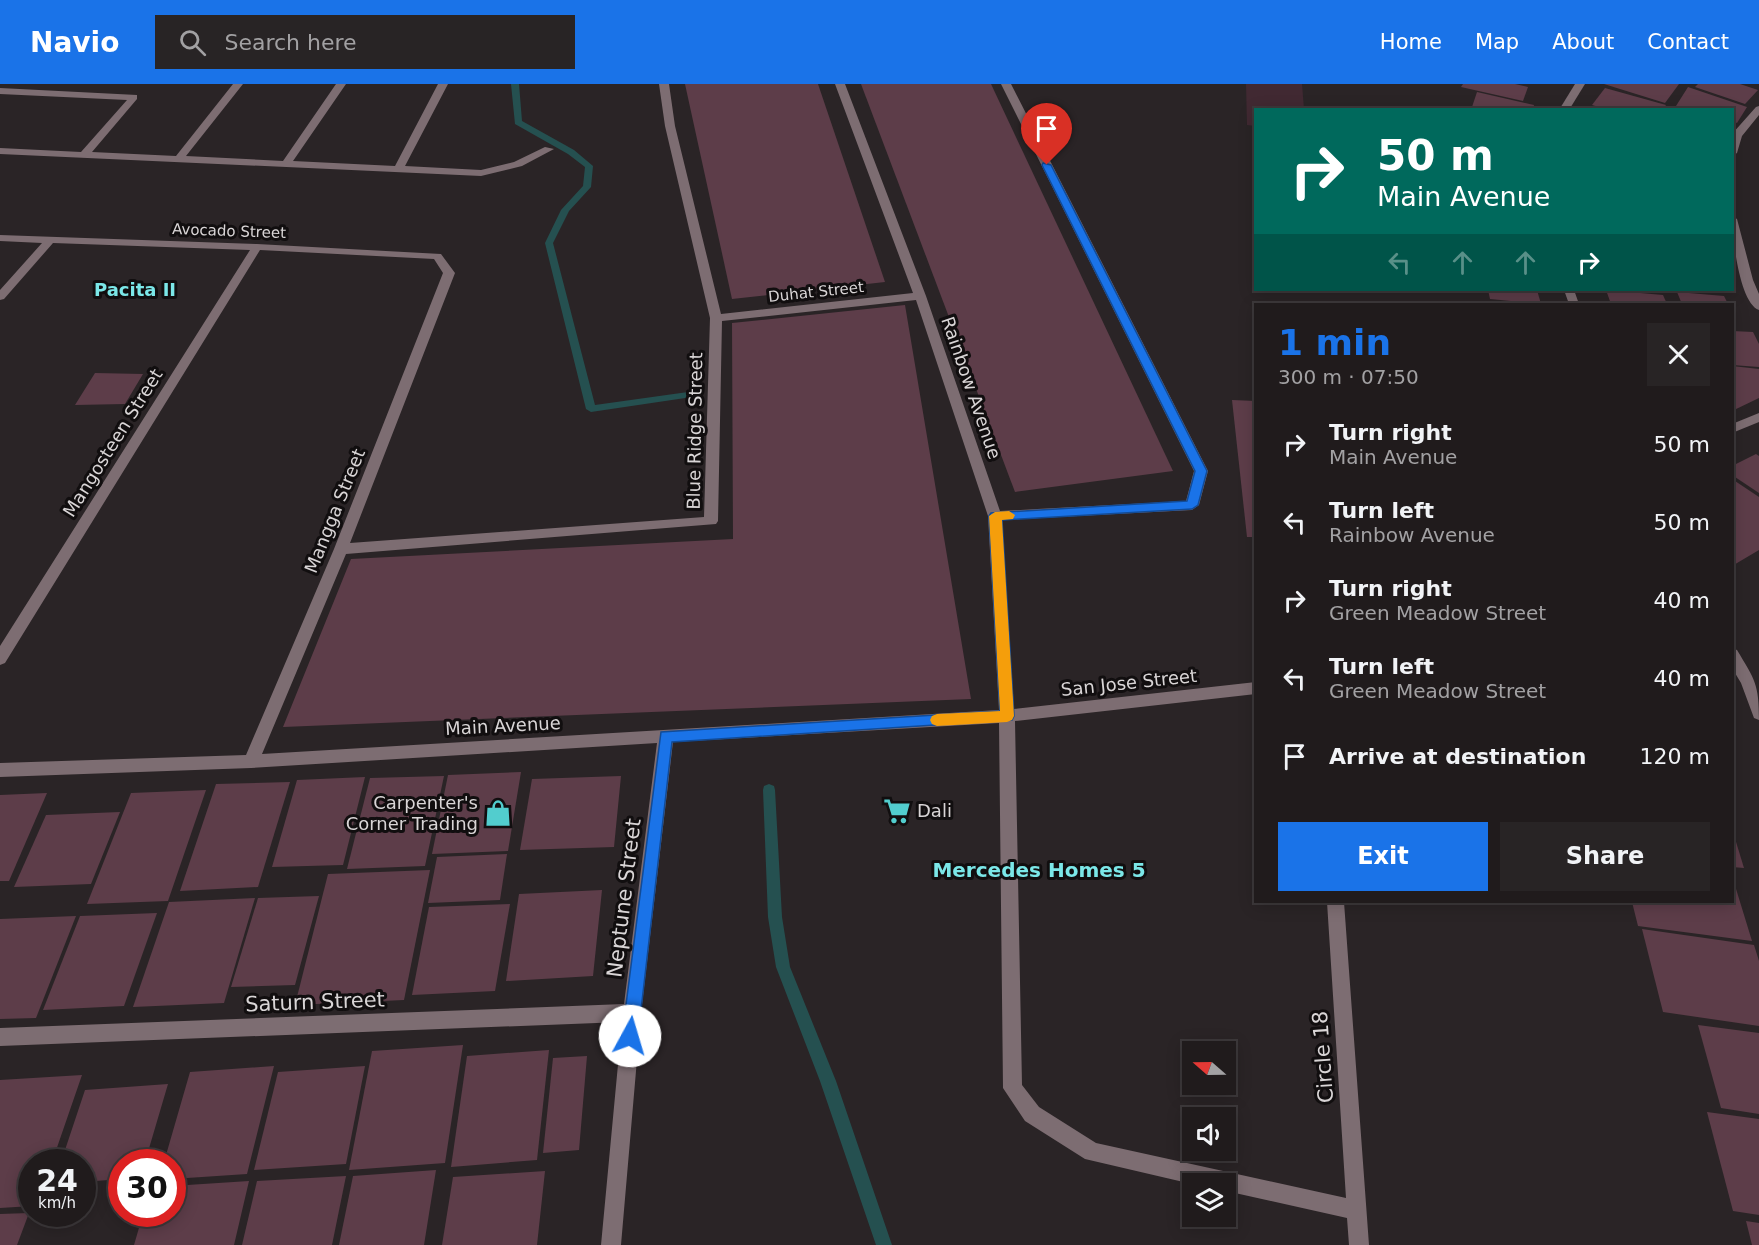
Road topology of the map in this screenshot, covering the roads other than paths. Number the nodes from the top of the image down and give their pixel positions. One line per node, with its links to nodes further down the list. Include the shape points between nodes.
1 (238, 84): 16 (street)
2 (340, 84): 17 (street)
3 (443, 84): 18 (street)
4 (664, 84): 27 (street, Blue Ridge Street, via 670,126)
5 (840, 84): 24 (street, Rainbow Avenue)
6 (1006, 84): 30 (street, via 1201,471 1192,505)
7 (1565, 84): 8 (street)
8 (1578, 86): 10 (street)
9 (0, 91): 15 (street, via 134,97)
10 (1565, 108)
11 (1759, 109): 12 (street, via 1737,135)
12 (1734, 146)
13 (549, 149): 18 (street, via 518,164 481,172)
14 (0, 152): 15 (street)
15 (84, 155): 16 (street)
16 (180, 158): 17 (street)
17 (286, 164): 18 (street)
18 (399, 169)
19 (1734, 227): 26 (street, via 1747,280)
20 (0, 238): 21 (street, Avocado Street)
21 (49, 241): 22 (street, Avocado Street); 25 (street)
22 (257, 246): 23 (street, Avocado Street, via 437,256); 33 (street, Mangosteen Street)
23 (449, 273): 31 (street, Mangga Street)
24 (920, 296): 27 (street, Duhat Street); 30 (street, Rainbow Avenue)
25 (0, 297)
26 (1759, 306)
27 (716, 318): 31 (street, Blue Ridge Street, via 711,521)
28 (1759, 417): 29 (street)
29 (1734, 428)
30 (995, 516): 37 (street, Rainbow Avenue)
31 (341, 549): 39 (street, Mangga Street)
32 (1734, 658): 34 (street)
33 (0, 659)
34 (1746, 681): 36 (street)
35 (1254, 688): 37 (street, San Jose Street)
36 (1759, 714)
37 (1007, 716): 38 (street, Main Avenue); 44 (street, Rainbow Avenue, via 1013,1088 1032,1114 1092,1152)
38 (666, 736): 39 (street, Main Avenue); 42 (street, Neptune Street)
39 (251, 760): 40 (street, Main Avenue)
40 (0, 770)
41 (1336, 903): 44 (street, Circle 18)
42 (632, 1013): 43 (street, Saturn Street); 45 (street, Neptune Street)
43 (0, 1037)
44 (1355, 1210): 46 (street, Circle 18)
45 (611, 1245)
46 (1359, 1245)

